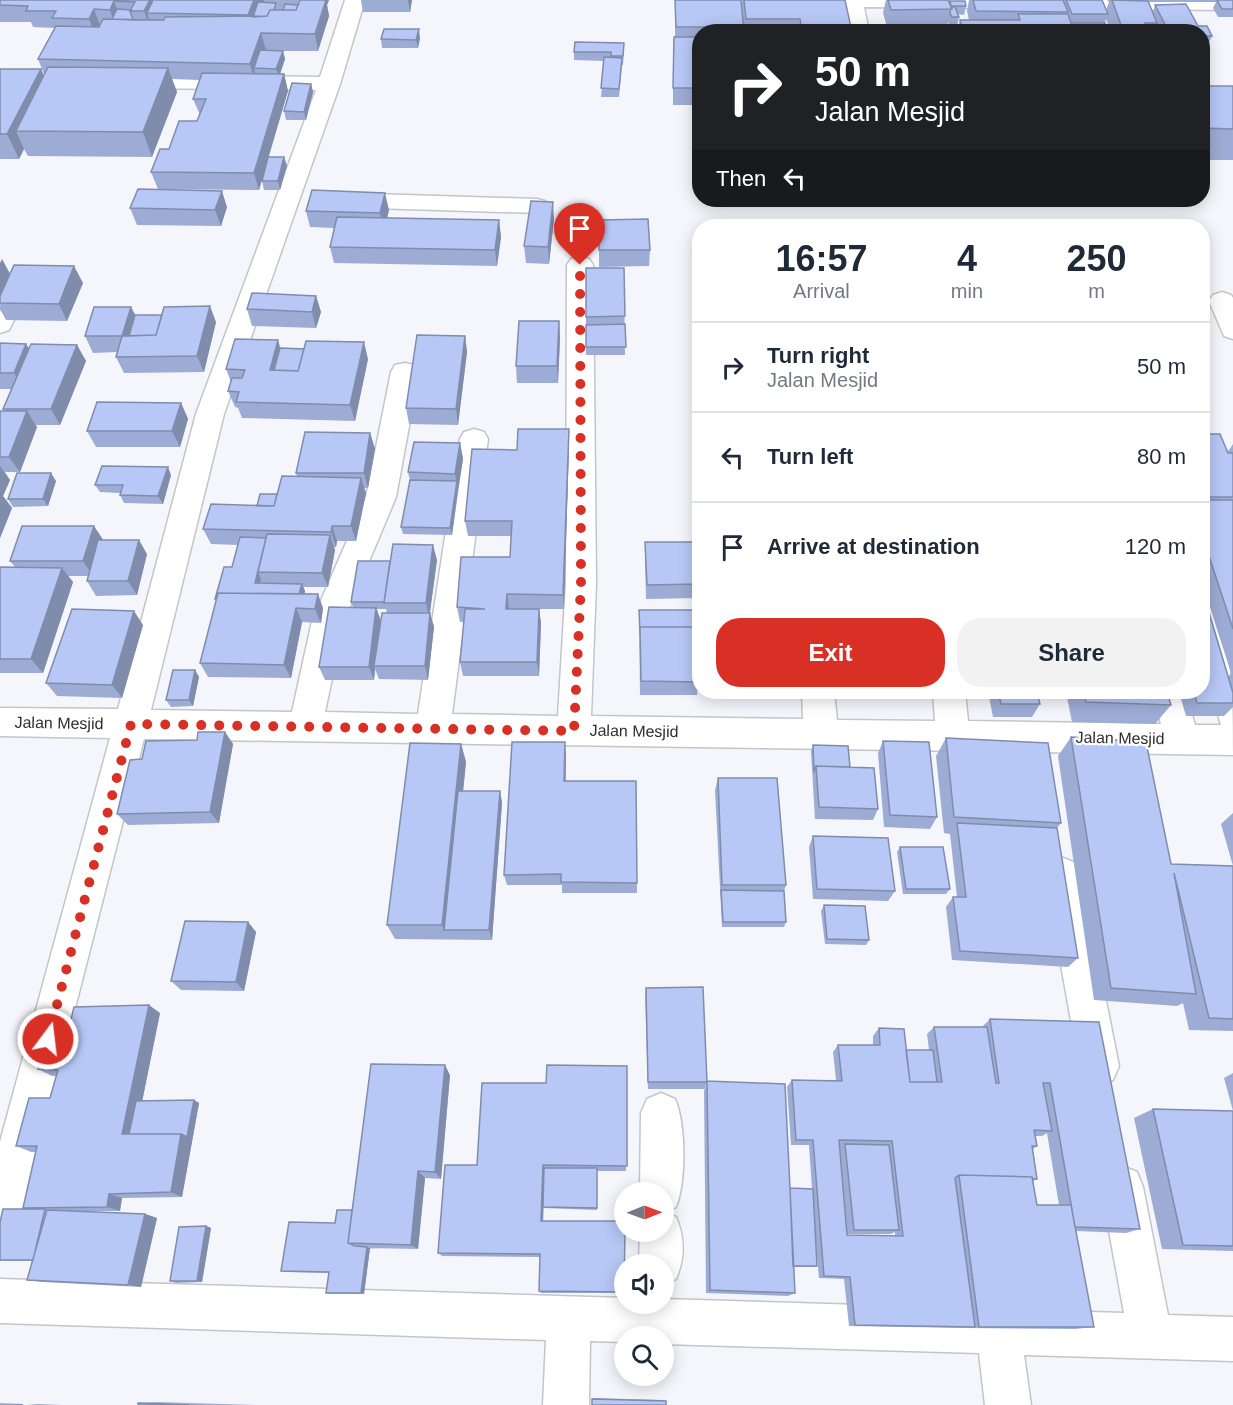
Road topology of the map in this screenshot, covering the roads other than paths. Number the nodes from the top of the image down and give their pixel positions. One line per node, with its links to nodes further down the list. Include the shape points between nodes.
1 (355, 0): 7 (street)
2 (819, 0): 3 (street)
3 (853, 0): 4 (street); 5 (street)
4 (1233, 4)
5 (858, 24)
6 (106, 80): 7 (street)
7 (329, 84): 8 (street)
8 (307, 199): 9 (street); 21 (street, via 210,414)
9 (537, 206)
10 (580, 265): 24 (street, via 581,583)
11 (1222, 301): 12 (street)
12 (1233, 330)
13 (405, 372): 22 (street, via 381,497 328,621)
14 (474, 439): 23 (street)
15 (1210, 636): 19 (street)
16 (818, 699): 25 (street)
17 (950, 699): 26 (street)
18 (1171, 699): 27 (street)
19 (1233, 715)
20 (0, 722): 21 (street, Jalan Mesjid)
21 (131, 724): 22 (street, Jalan Mesjid); 34 (street)
22 (305, 726): 23 (street, Jalan Mesjid)
23 (433, 728): 24 (street, Jalan Mesjid)
24 (574, 731): 25 (street, Jalan Mesjid)
25 (821, 734): 26 (street, Jalan Mesjid)
26 (953, 736): 27 (street, Jalan Mesjid, via 1041,755)
27 (1182, 740): 28 (street, Jalan Mesjid)
28 (1233, 740)
29 (1057, 843): 30 (street)
30 (1106, 1101)
31 (662, 1113): 33 (street)
32 (1114, 1148): 40 (street)
33 (661, 1182)
34 (0, 1219)
35 (0, 1301): 38 (street)
36 (674, 1313): 39 (street)
37 (630, 1314): 38 (street)
38 (569, 1318): 42 (street)
39 (998, 1332): 40 (street); 43 (street)
40 (1149, 1336): 41 (street)
41 (1233, 1339)
42 (566, 1405)
43 (1008, 1405)

